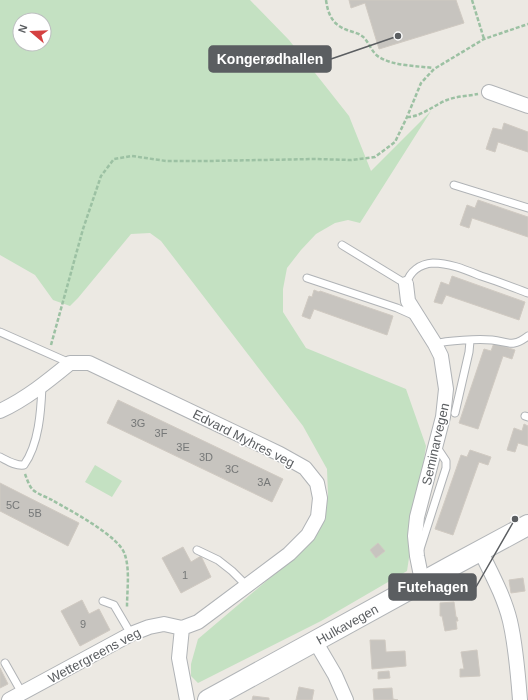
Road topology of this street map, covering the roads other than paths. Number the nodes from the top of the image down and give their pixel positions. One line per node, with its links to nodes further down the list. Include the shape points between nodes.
1 (488, 92): 2 (street)
2 (528, 106)
3 (454, 185): 4 (lane)
4 (528, 208)
5 (342, 245): 7 (lane)
6 (307, 278): 9 (lane)
7 (406, 284): 8 (lane, via 414,269 433,263 458,268); 9 (street, Seminarvegen, via 408,302)
8 (528, 293)
9 (417, 317): 13 (street, Seminarvegen)
10 (0, 332): 14 (lane)
11 (528, 336): 12 (lane, via 520,342 508,344 493,340)
12 (470, 341): 13 (lane, via 443,341); 17 (lane)
13 (435, 344): 22 (street, Seminarvegen, via 441,356 446,389 443,417 417,517 415,536)
14 (70, 363): 15 (street); 23 (street, Edvard Myhres veg, via 89,363 106,370 273,451 305,468 317,483 320,498 318,517 308,535 289,554)
15 (42, 386): 16 (street, via 14,405); 18 (lane, via 40,416 32,449 24,465 15,465)
16 (0, 411)
17 (455, 413)
18 (0, 457)
19 (528, 525): 21 (main road, Hulkavegen)
20 (197, 550): 23 (lane, via 218,560)
21 (480, 550): 22 (main road, Hulkavegen); 34 (street, via 510,620)
22 (422, 582): 27 (main road, Hulkavegen)
23 (247, 586): 25 (street, Edvard Myhres veg, via 198,622)
24 (103, 601): 26 (lane, via 114,605)
25 (182, 628): 26 (street, Wettergreens veg, via 164,624); 31 (street, via 179,658)
26 (131, 634): 29 (street, Wettergreens veg)
27 (315, 641): 32 (main road, Hulkavegen); 33 (street)
28 (5, 663): 29 (lane)
29 (22, 693): 30 (street, Wettergreens veg)
30 (9, 700)
31 (187, 700)
32 (208, 700)
33 (346, 700)
34 (520, 700)

